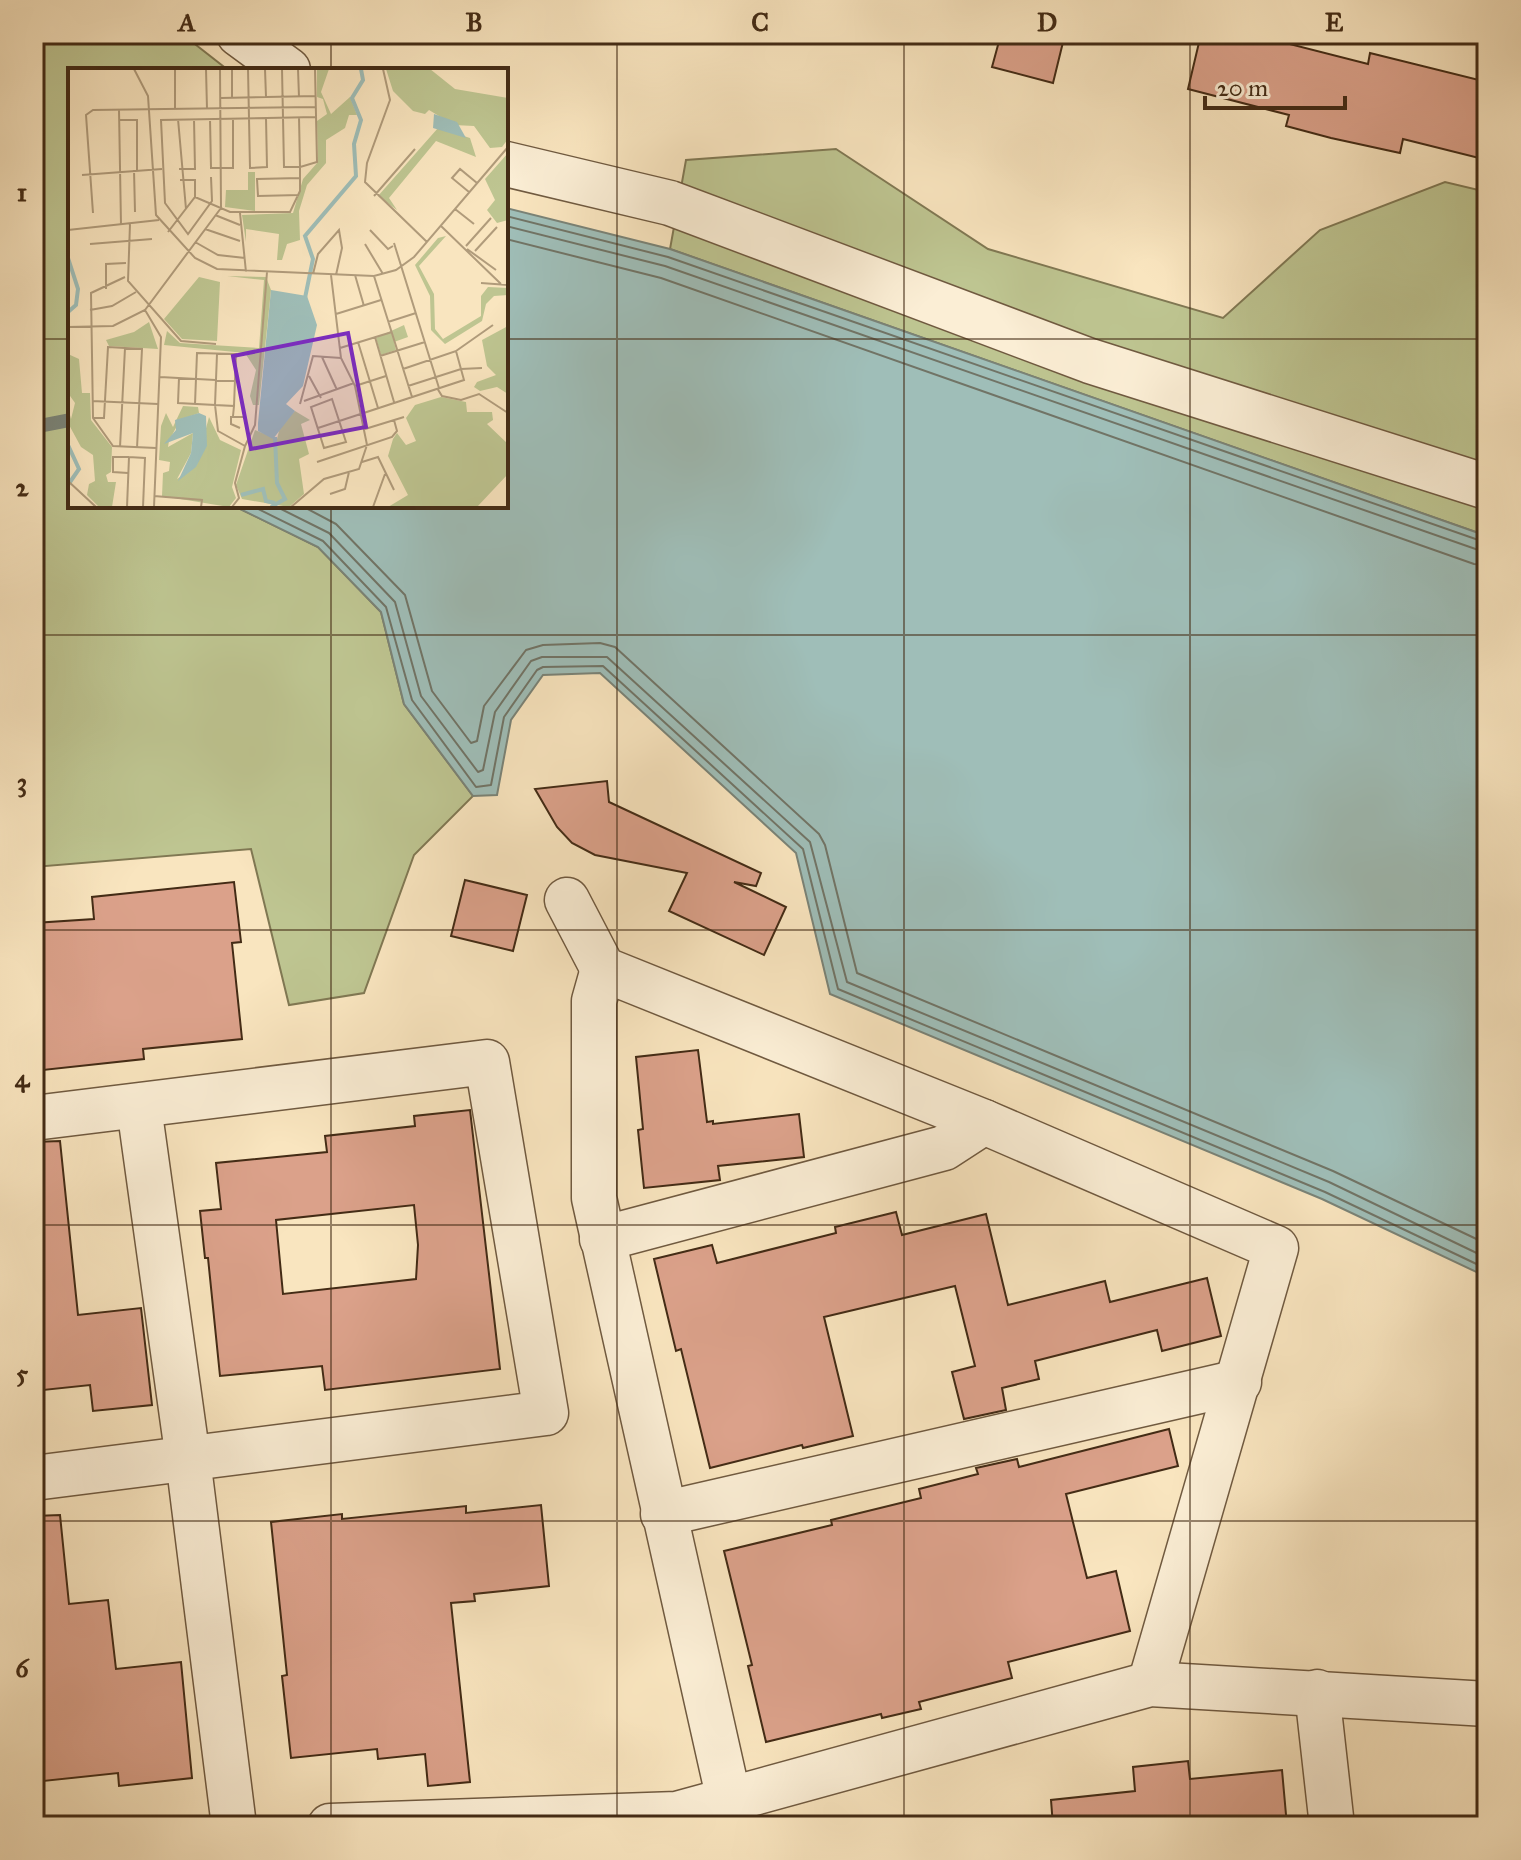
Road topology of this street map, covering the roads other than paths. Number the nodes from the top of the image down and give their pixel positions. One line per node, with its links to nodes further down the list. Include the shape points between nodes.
1 (239, 34): 2 (street)
2 (285, 68)
3 (508, 164): 4 (street, via 670,203 1090,361)
4 (1487, 487)
5 (567, 900): 6 (street)
6 (603, 969): 9 (street); 10 (street, via 594,1001 594,1198)
7 (139, 1107): 8 (street); 12 (street); 12 (street, via 487,1062 546,1413)
8 (34, 1118)
9 (984, 1122): 10 (street, via 944,1148); 11 (street, via 1276,1248)
10 (602, 1239): 14 (street)
11 (1239, 1382): 14 (street); 15 (street)
12 (188, 1459): 13 (street); 20 (street)
13 (34, 1478)
14 (663, 1514): 18 (street)
15 (1150, 1684): 16 (street); 18 (street)
16 (1317, 1692): 17 (street); 22 (street)
17 (1487, 1704)
18 (729, 1800): 19 (street)
19 (678, 1820): 21 (street)
20 (234, 1826)
21 (330, 1826)
22 (1332, 1826)

